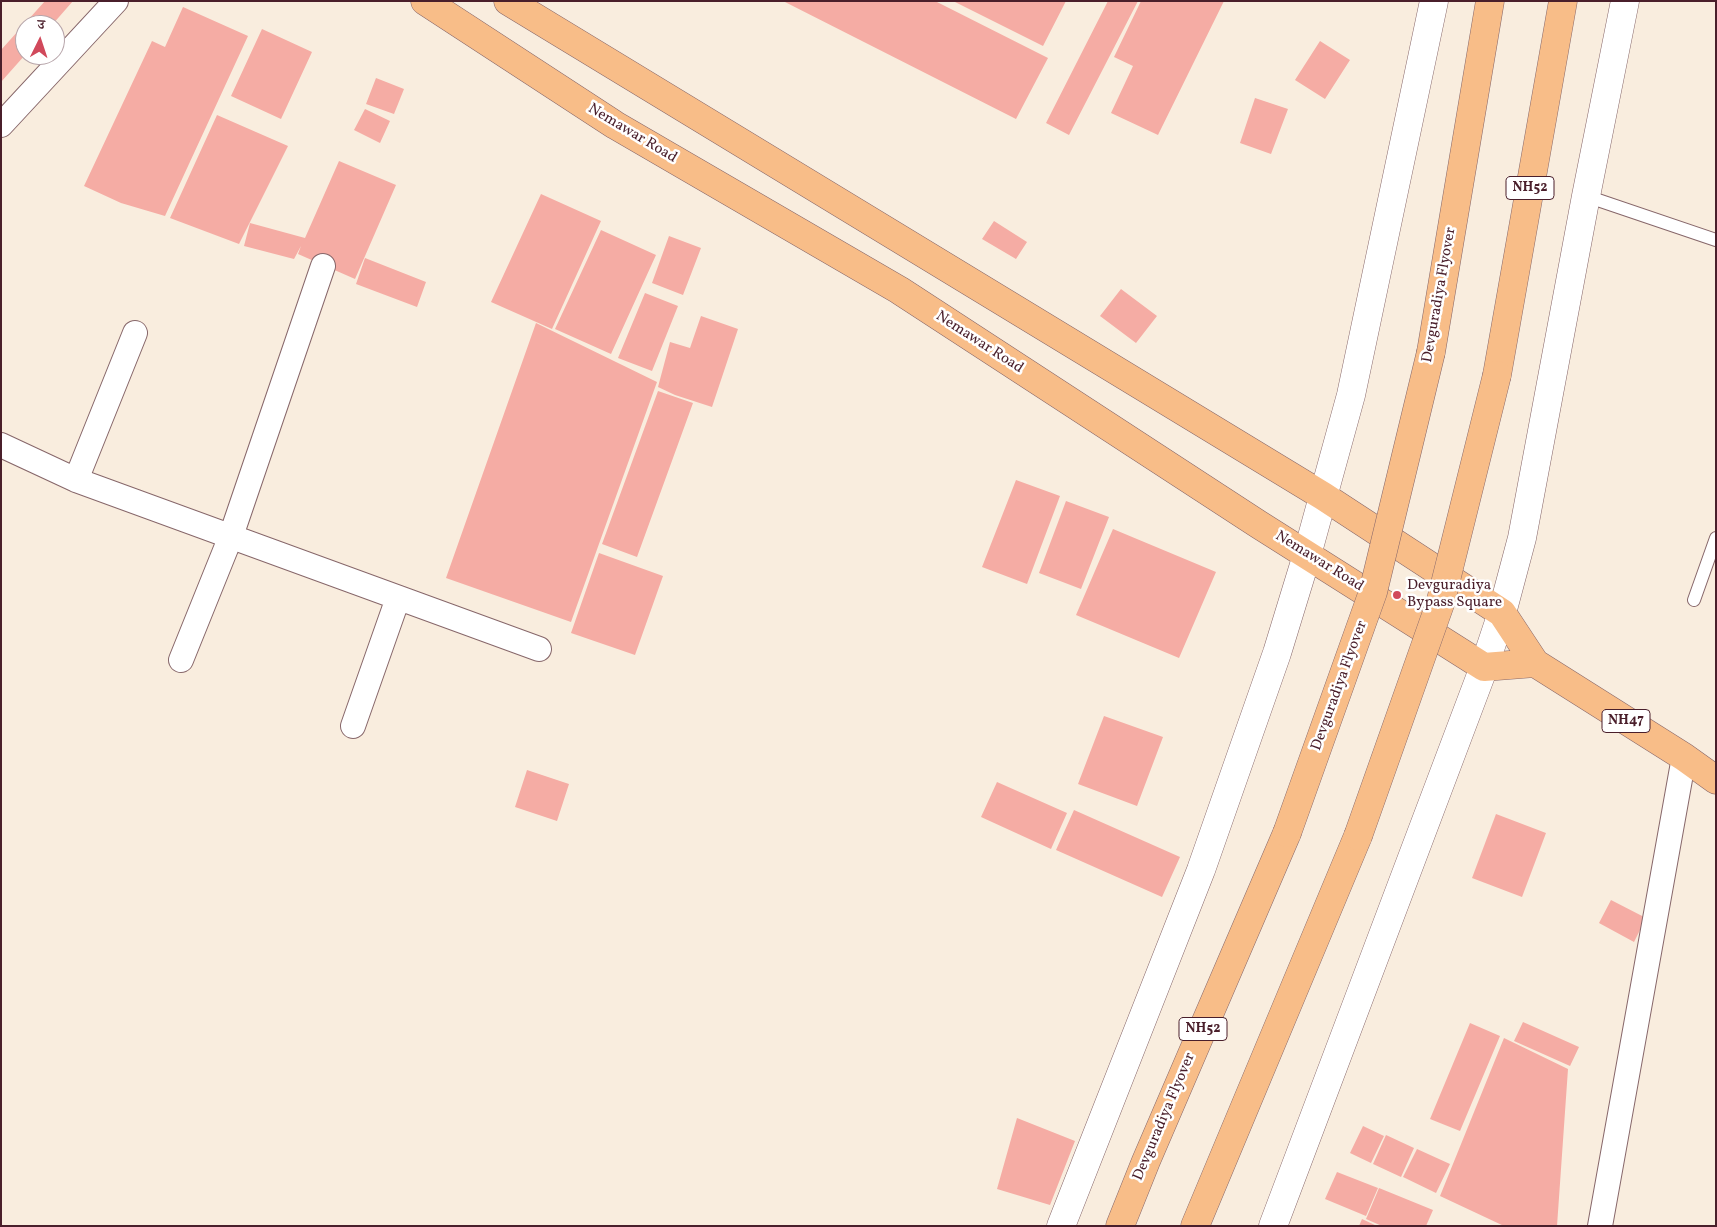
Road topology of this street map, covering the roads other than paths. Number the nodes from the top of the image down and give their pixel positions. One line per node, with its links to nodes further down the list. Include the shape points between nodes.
1 (116, 1): 8 (street)
2 (425, 1): 18 (highway, Nemawar Road, via 615,125 899,290)
3 (508, 1): 15 (highway)
4 (1434, 1): 15 (street, via 1350,395)
5 (1490, 1): 30 (highway, Devguradiya Flyover / NH52, bridge, via 1431,352 1373,592 1288,832)
6 (1562, 1): 31 (highway, NH52, bridge, via 1497,375 1440,604 1358,836)
7 (1625, 1): 9 (street)
8 (1, 125)
9 (1586, 196): 10 (lane); 21 (street, via 1522,538)
10 (1716, 240)
11 (323, 266): 16 (street)
12 (135, 333): 14 (street)
13 (1, 445): 14 (street)
14 (76, 480): 16 (street)
15 (1324, 496): 18 (street); 21 (highway)
16 (231, 536): 19 (street); 23 (street)
17 (1716, 538): 20 (lane)
18 (1307, 555): 25 (highway, Nemawar Road); 29 (street, via 1201,870)
19 (398, 598): 22 (street); 26 (street)
20 (1694, 600)
21 (1502, 613): 24 (highway, NH47); 25 (street)
22 (538, 649)
23 (181, 660)
24 (1535, 663): 25 (highway); 27 (highway, NH47)
25 (1484, 666): 32 (street)
26 (354, 726)
27 (1684, 758): 28 (highway, NH47); 33 (street)
28 (1716, 780)
29 (1061, 1226)
30 (1120, 1226)
31 (1195, 1226)
32 (1273, 1226)
33 (1600, 1226)

